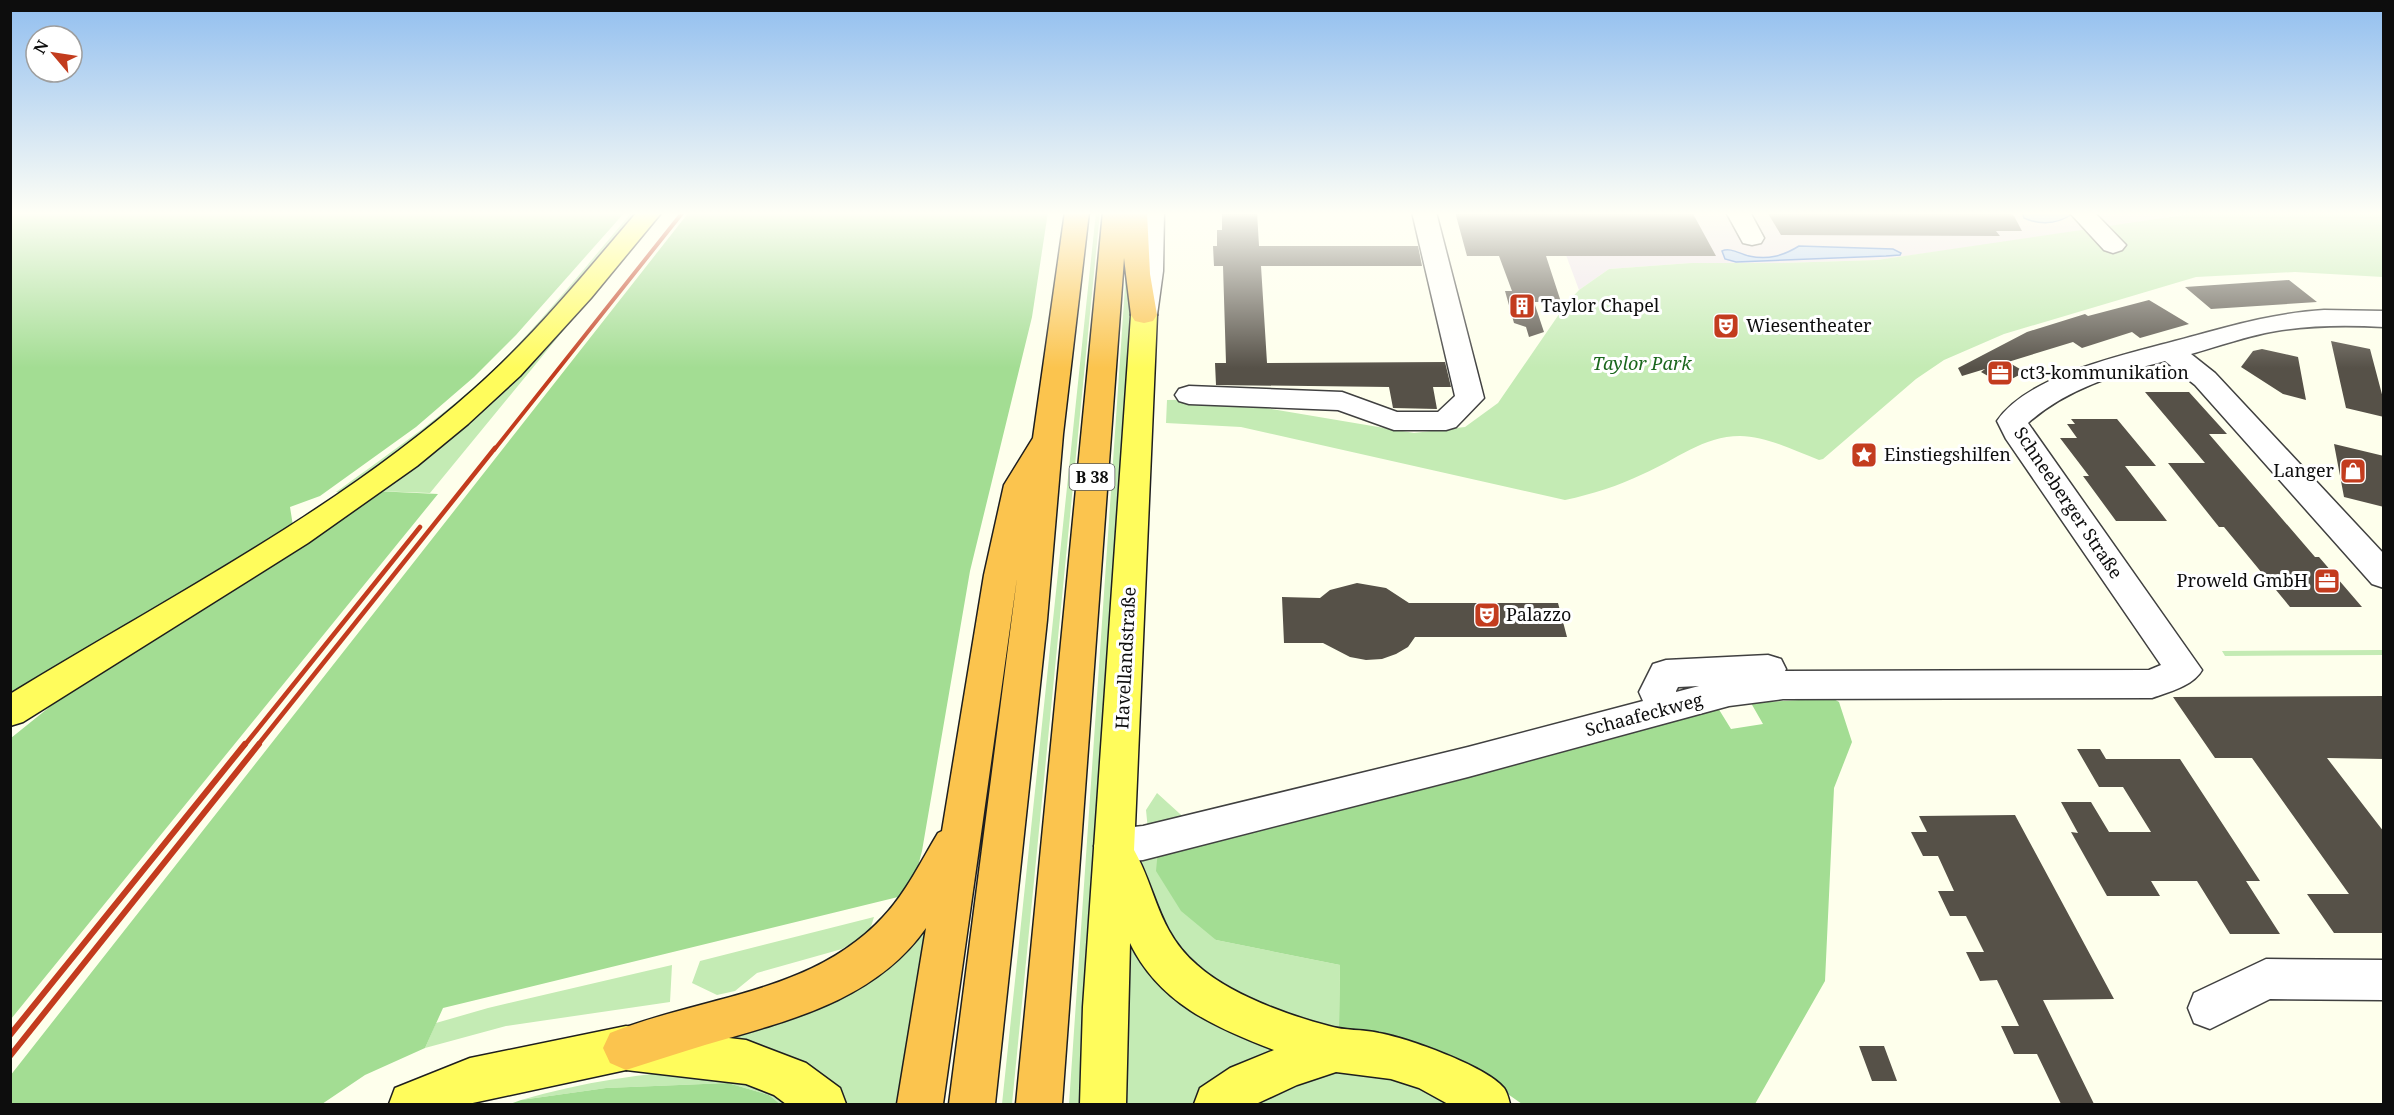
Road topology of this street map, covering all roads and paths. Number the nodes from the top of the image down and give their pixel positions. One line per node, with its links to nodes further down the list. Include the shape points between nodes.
1 (607, 264): 14 (main road, via 511,370 416,452 306,528)
2 (1070, 264): 11 (highway, B 38)
3 (1111, 264): 25 (highway, B 38)
4 (1137, 264): 7 (highway)
5 (1150, 264): 7 (street, Havellandstraße)
6 (1437, 264): 10 (street, via 1470,398 1446,421 1394,421 1342,401)
7 (1144, 315): 16 (main road, Havellandstraße)
8 (2365, 321): 9 (street, Schneeberger Straße, via 2273,323)
9 (2170, 351): 12 (street, via 2205,379); 13 (street, Schneeberger Straße, via 2067,385 2004,420 2017,432)
10 (1189, 395)
11 (1048, 434): 15 (highway, via 1020,484 1001,575); 24 (highway, B 38, via 1030,620)
12 (2384, 576)
13 (2174, 657): 16 (street, Schaafeckweg, via 2152,684 1783,685 1729,692 1666,691 1468,762 1143,843)
14 (10, 712)
15 (962, 828): 19 (highway, via 920,901 899,931 873,956 830,984 764,1009); 23 (highway)
16 (1114, 846): 20 (main road, via 1139,918 1155,948 1181,979 1226,1010); 26 (main road, Havellandstraße)
17 (2384, 980): 18 (street, via 2266,979)
18 (2210, 1008)
19 (626, 1048): 21 (main road, via 471,1081); 22 (main road, via 746,1062 790,1079)
20 (1336, 1050): 27 (main road, via 1246,1084); 28 (main road, via 1376,1054 1421,1066)
21 (412, 1104)
22 (823, 1104)
23 (920, 1104)
24 (972, 1104)
25 (1039, 1104)
26 (1103, 1104)
27 (1218, 1104)
28 (1487, 1104)

